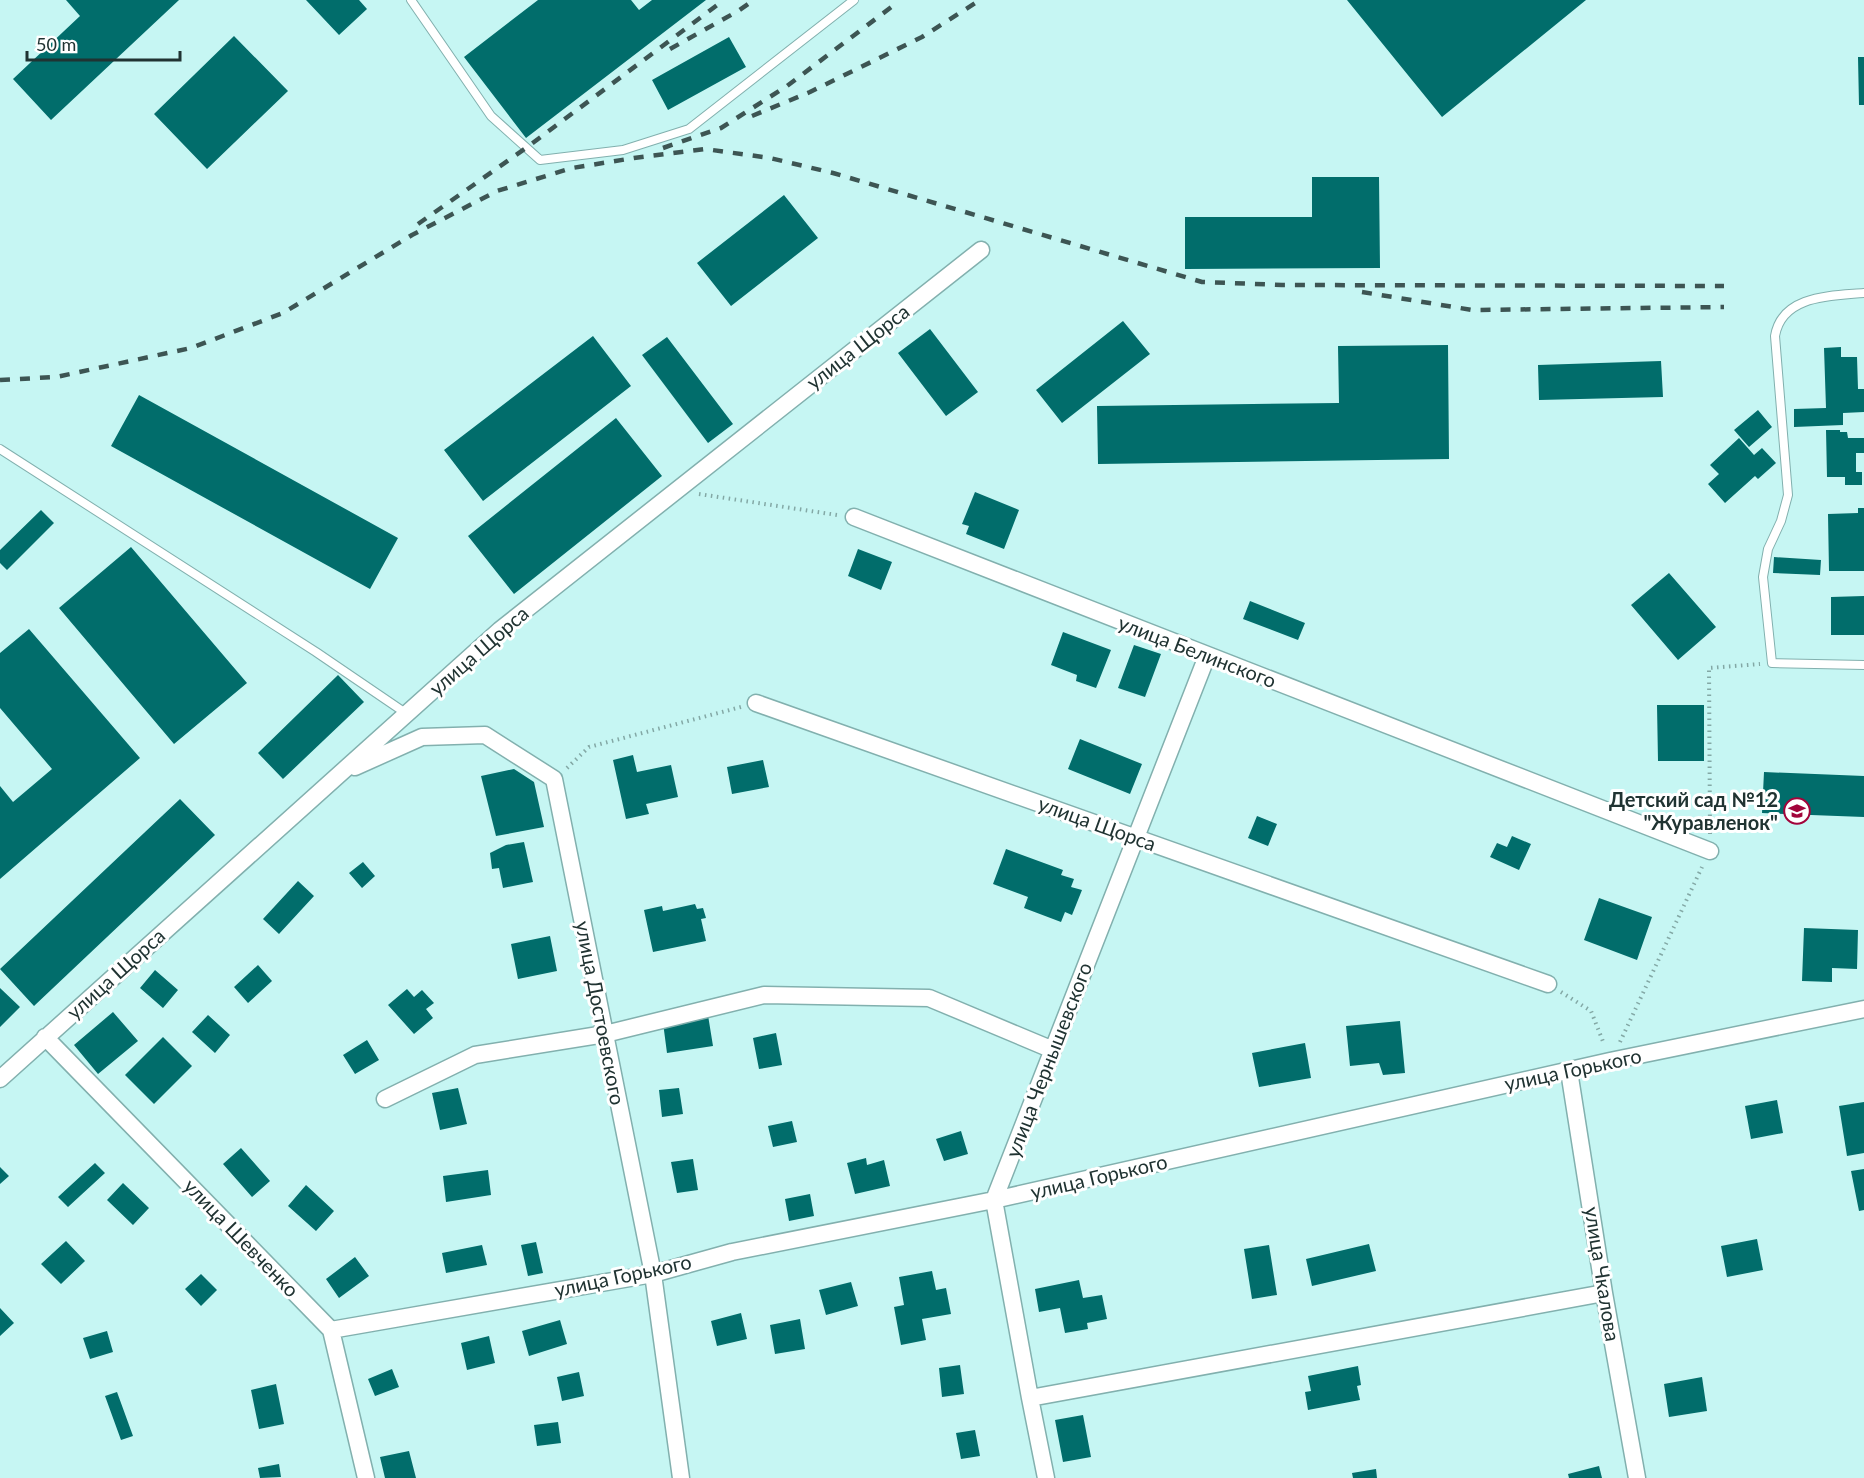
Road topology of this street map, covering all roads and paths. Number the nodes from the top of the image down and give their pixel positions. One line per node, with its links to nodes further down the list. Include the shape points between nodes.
1 (411, 0): 2 (lane, via 491,116 540,160 622,150 688,129)
2 (854, 0)
3 (981, 250): 6 (street, улица Щорса)
4 (1864, 293): 9 (lane, via 1808,301 1791,309 1777,325 1788,495 1767,549 1763,577 1772,663)
5 (0, 449): 11 (lane)
6 (675, 490): 7 (path); 11 (street, улица Щорса, via 500,630)
7 (854, 517): 8 (street, улица Белинского)
8 (1207, 656): 14 (street, улица Чернышевского); 15 (street, улица Белинского)
9 (1864, 665)
10 (756, 703): 13 (path, via 589,747); 14 (street, улица Щорса)
11 (407, 714): 12 (street, улица Щорса)
12 (340, 774): 13 (street, via 422,737 485,735); 19 (street, улица Щорса)
13 (554, 779): 18 (street, улица Достоевского)
14 (1136, 838): 16 (street, улица Щорса); 20 (street, улица Чернышевского)
15 (1710, 851)
16 (1548, 984): 21 (path, via 1591,1011)
17 (1864, 1009): 21 (street, улица Горького)
18 (605, 1034): 20 (street, via 764,995 929,998); 24 (street, via 475,1055); 26 (street, улица Достоевского)
19 (45, 1037): 23 (street, улица Щорса); 28 (street, улица Шевченко)
20 (1053, 1050): 25 (street, улица Чернышевского)
21 (1610, 1061): 22 (street, улица Горького)
22 (1569, 1071): 25 (street, улица Горького); 27 (street, улица Чкалова)
23 (0, 1079)
24 (385, 1099)
25 (994, 1200): 26 (street, улица Горького, via 732,1252); 29 (street)
26 (653, 1274): 28 (street, улица Горького); 31 (street, улица Достоевского)
27 (1604, 1293): 29 (street); 33 (street, улица Чкалова)
28 (331, 1330): 30 (street)
29 (1030, 1398): 32 (street)
30 (366, 1478)
31 (681, 1478)
32 (1046, 1478)
33 (1637, 1478)

